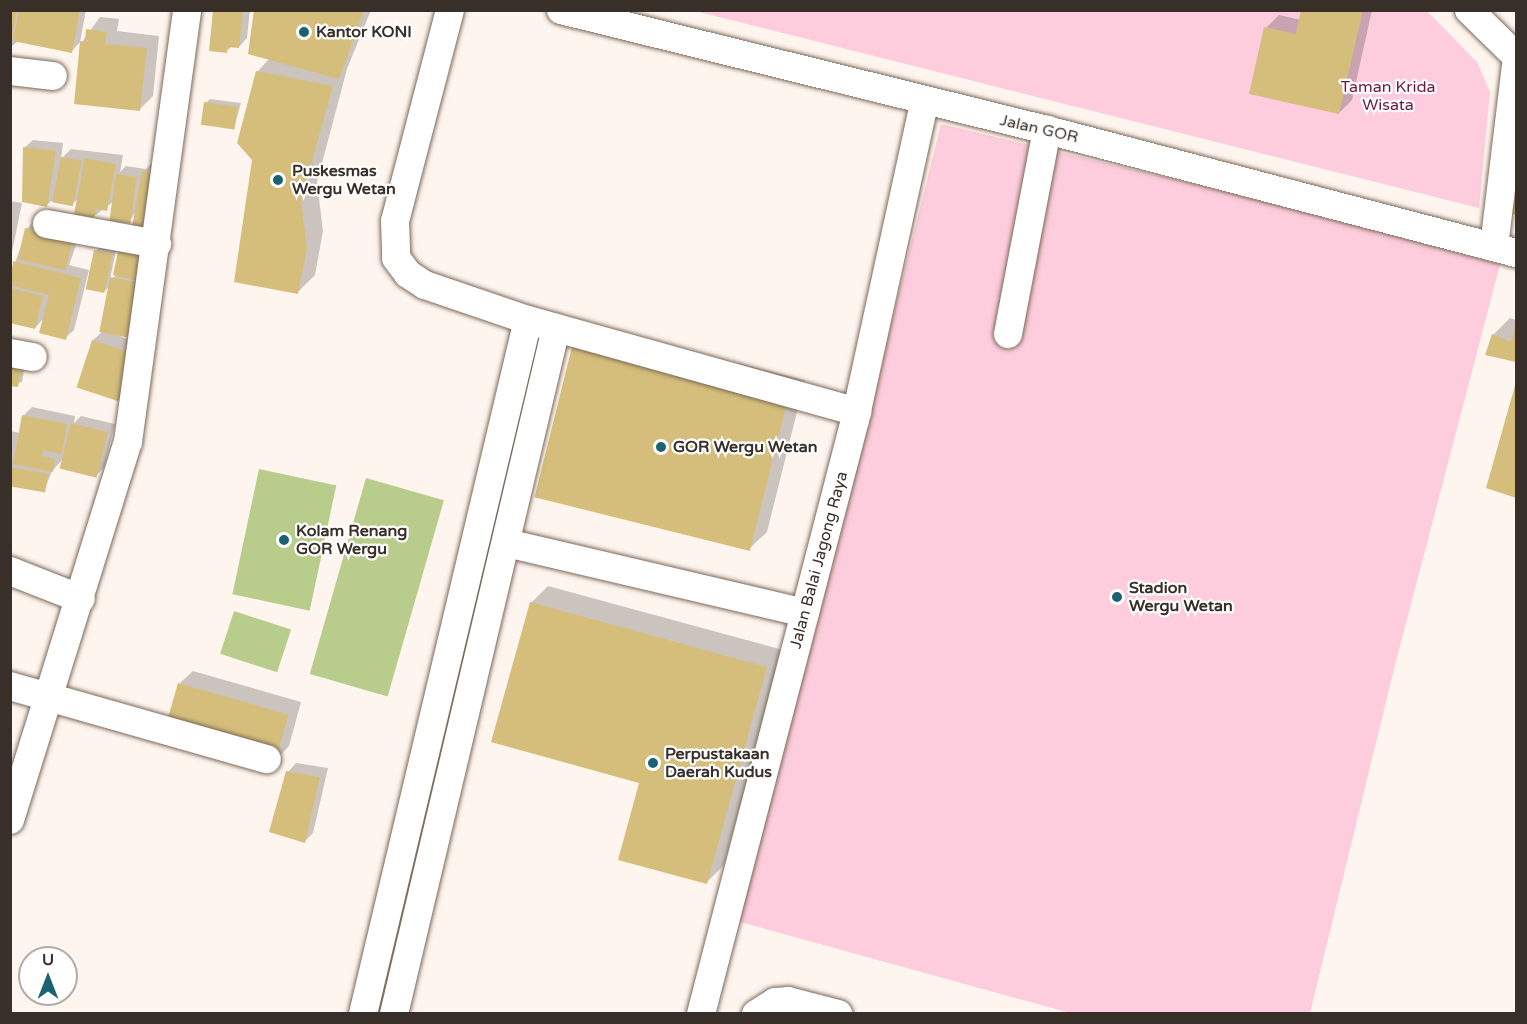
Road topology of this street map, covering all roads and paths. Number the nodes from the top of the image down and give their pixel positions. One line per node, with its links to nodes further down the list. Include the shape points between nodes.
1 (187, 10): 12 (street)
2 (450, 10): 14 (street, via 395,221 396,258 408,274 425,285)
3 (561, 10): 9 (street, Jalan GOR)
4 (1469, 10): 5 (street)
5 (1516, 56)
6 (1516, 66): 13 (street)
7 (10, 71): 8 (street)
8 (52, 76)
9 (924, 103): 10 (street, Jalan GOR); 17 (street, Jalan Balai Jagong Raya)
10 (1047, 130): 13 (street, Jalan GOR); 16 (street)
11 (47, 224): 12 (street)
12 (157, 244): 20 (street, via 128,442)
13 (1505, 250)
14 (528, 320): 15 (street); 26 (street)
15 (556, 328): 17 (street); 18 (street)
16 (1008, 334)
17 (857, 412): 21 (street, Jalan Balai Jagong Raya)
18 (507, 543): 21 (street); 27 (street, via 456,740)
19 (10, 571): 20 (street)
20 (81, 599): 23 (street)
21 (805, 613): 28 (street, Jalan Balai Jagong Raya)
22 (10, 686): 23 (street)
23 (50, 697): 24 (street); 25 (street)
24 (267, 759)
25 (10, 820)
26 (363, 1014)
27 (394, 1014)
28 (701, 1014)
29 (756, 1014): 30 (street, via 775,1002 788,1001)
30 (838, 1014)

